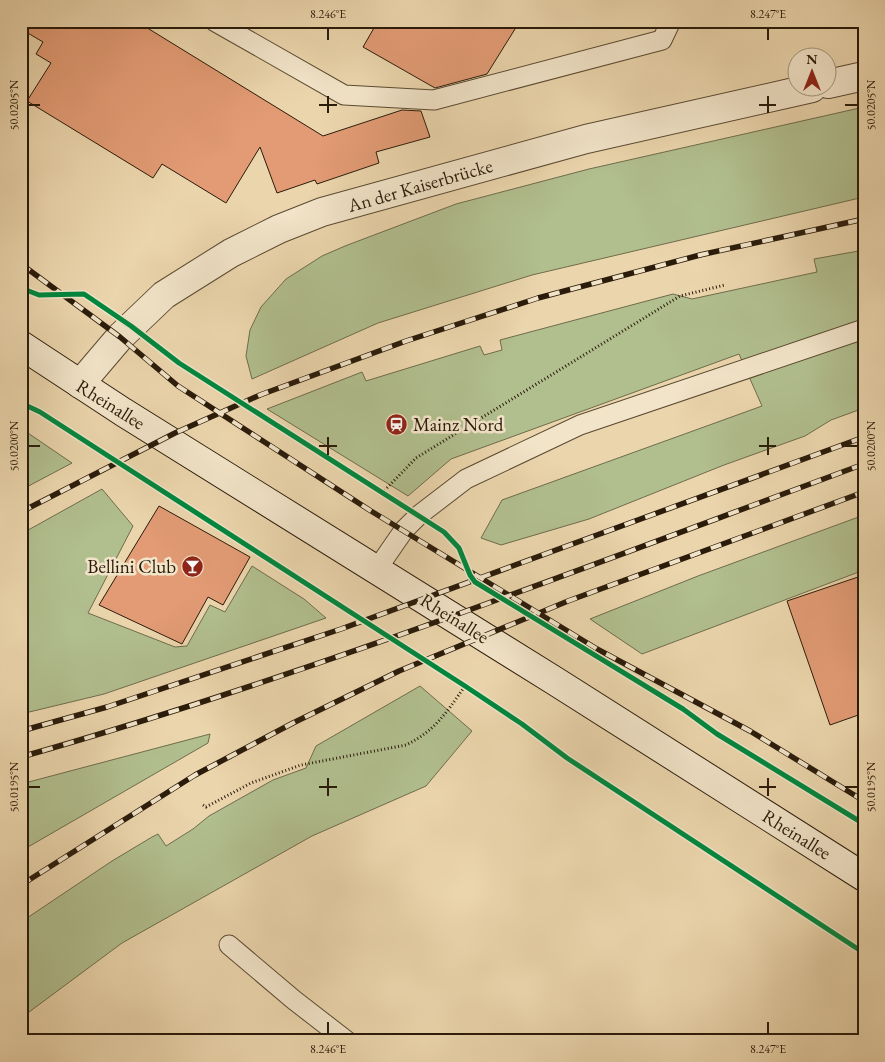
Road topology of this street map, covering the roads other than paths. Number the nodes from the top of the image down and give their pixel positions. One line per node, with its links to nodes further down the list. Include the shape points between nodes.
1 (214, 21): 2 (lane, via 344,95 434,100 662,40)
2 (671, 21)
3 (864, 76): 4 (main road)
4 (838, 82)
5 (788, 93): 9 (main road, An der Kaiserbrücke, via 586,139 322,212 279,229 231,253 164,295 120,337)
6 (864, 329): 10 (lane, via 580,425 466,479 404,530)
7 (21, 345): 8 (main road, Rheinallee)
8 (33, 356): 9 (main road, Rheinallee)
9 (80, 384): 10 (main road, Rheinallee)
10 (377, 569): 11 (main road, Rheinallee)
11 (864, 877)
12 (229, 945): 13 (lane)
13 (347, 1041)

